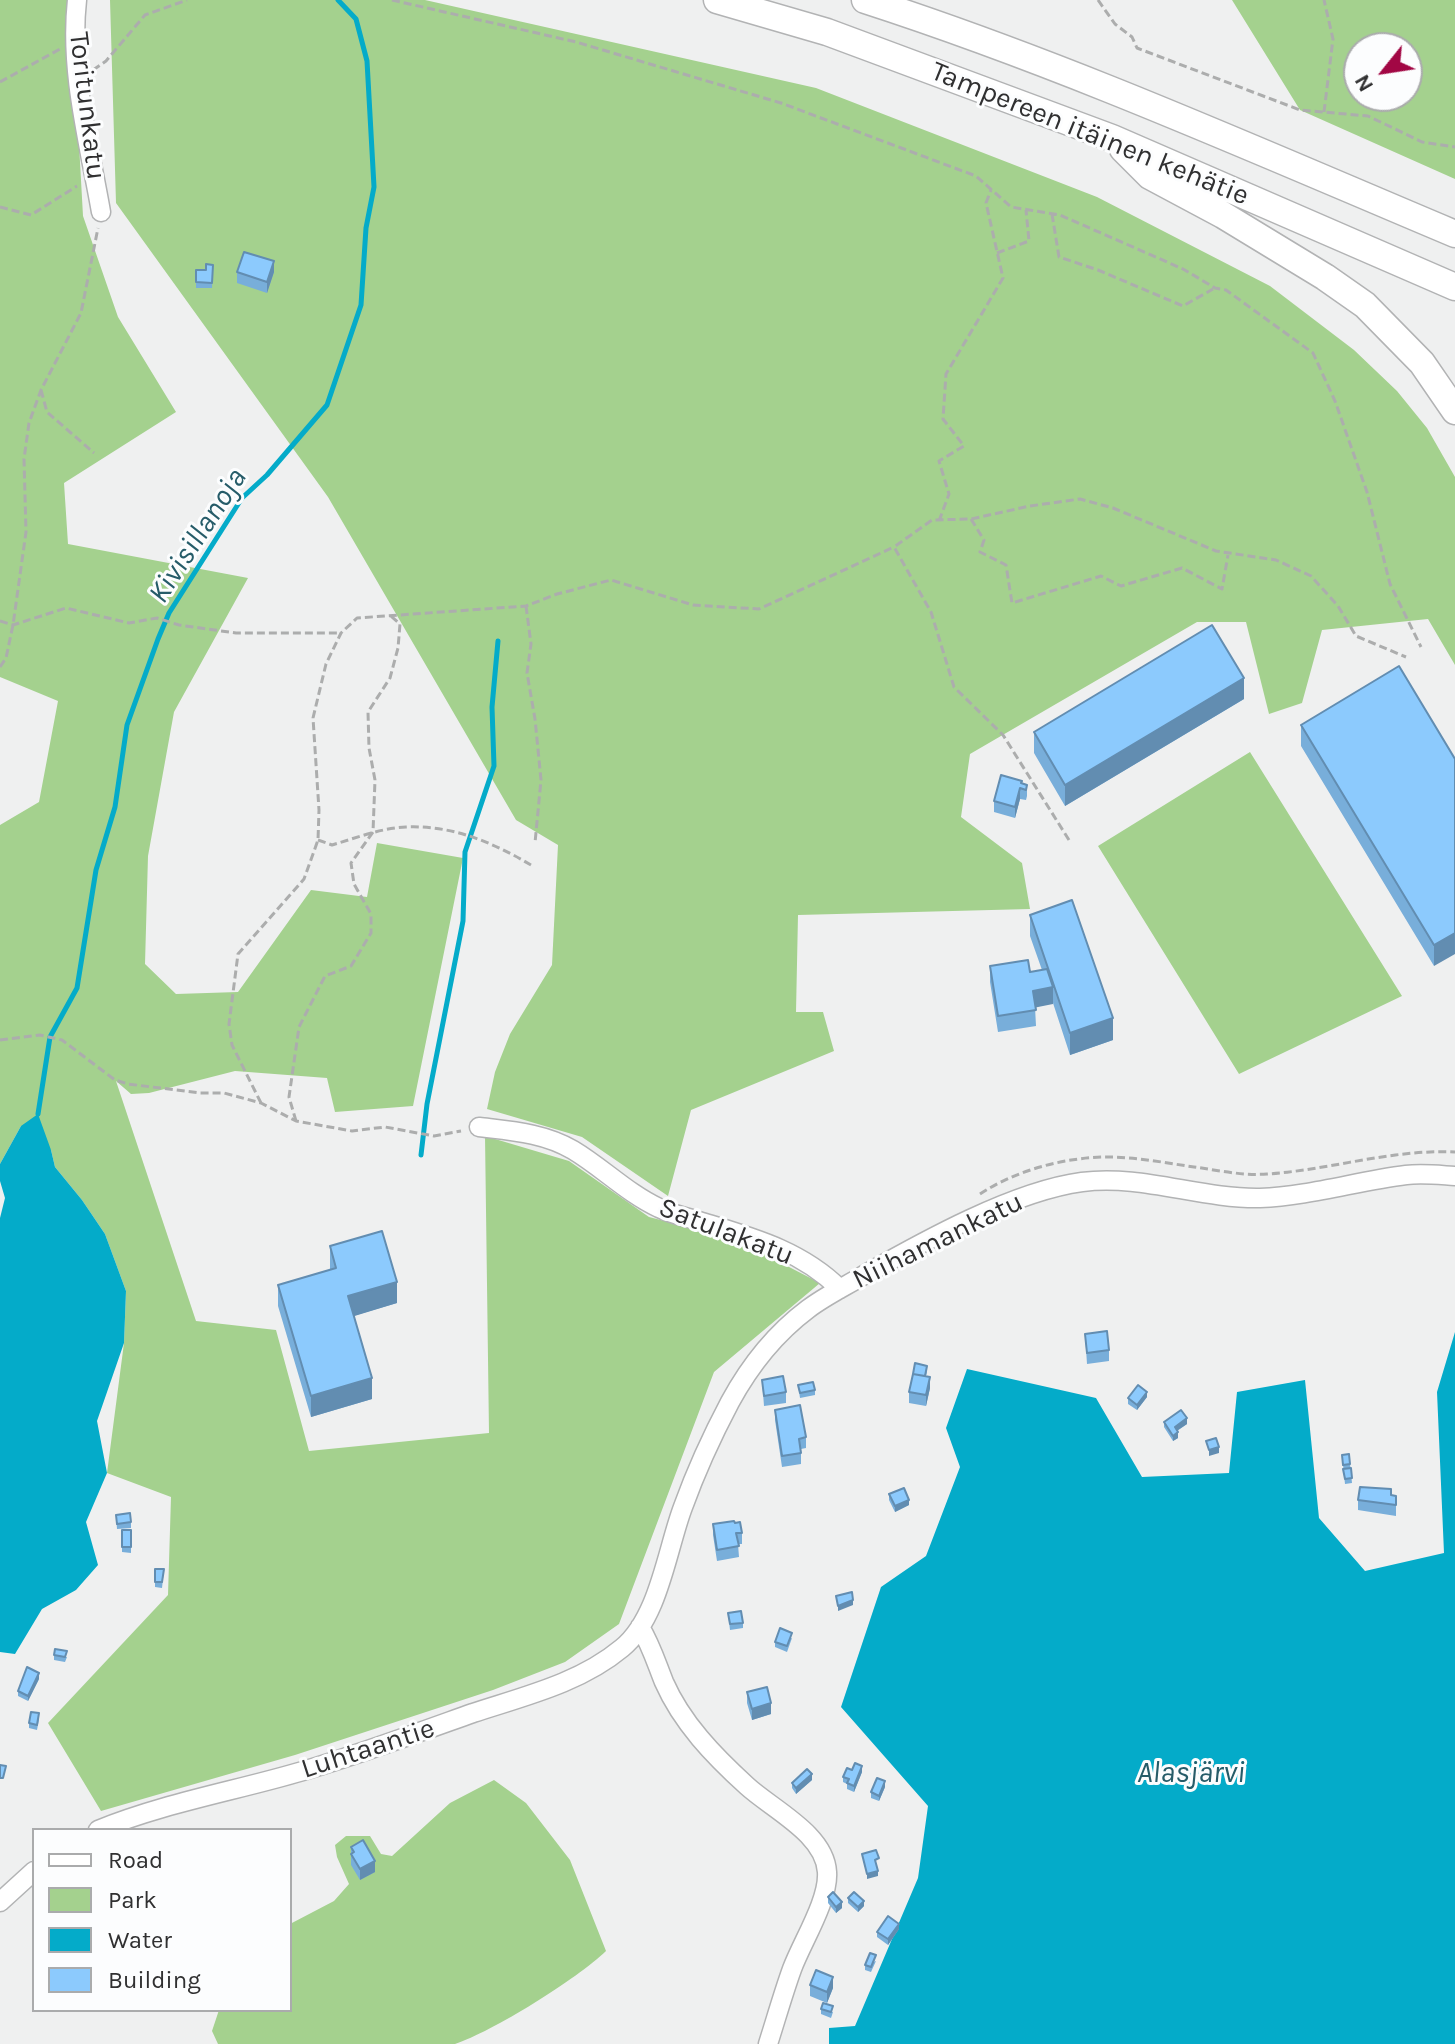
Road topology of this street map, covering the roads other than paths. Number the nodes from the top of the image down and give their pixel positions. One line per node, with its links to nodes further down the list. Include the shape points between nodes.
1 (77, 0): 6 (street, Toritunkatu, via 85,135)
2 (717, 0): 4 (highway, Tampereen itäinen kehätie, via 827,32)
3 (865, 0): 5 (highway, Tampereen itäinen kehätie, via 960,31)
4 (1112, 138): 9 (highway, Tampereen itäinen kehätie); 10 (highway, via 1150,176 1223,215 1365,305 1422,363)
5 (1395, 209): 7 (highway); 8 (highway, Tampereen itäinen kehätie)
6 (101, 212)
7 (1455, 226)
8 (1455, 234)
9 (1455, 287)
10 (1455, 411)
11 (479, 1127): 13 (street, Satulakatu, via 536,1133 572,1150 661,1210 794,1254)
12 (1455, 1176): 13 (street, Niihamankatu, via 1411,1174 1259,1198 1123,1181 1084,1182 1035,1193 974,1218)
13 (840, 1289): 14 (street, Niihamankatu, via 774,1339 731,1401 698,1467 660,1585)
14 (640, 1627): 15 (street, Niihamankatu); 19 (street, via 665,1684 704,1744 765,1802 805,1831 825,1858 828,1875 822,1899)
15 (627, 1644): 16 (street, Luhtaantie, via 590,1671 555,1686 304,1771)
16 (104, 1828)
17 (32, 1873): 18 (street)
18 (0, 1902)
19 (768, 2044)

